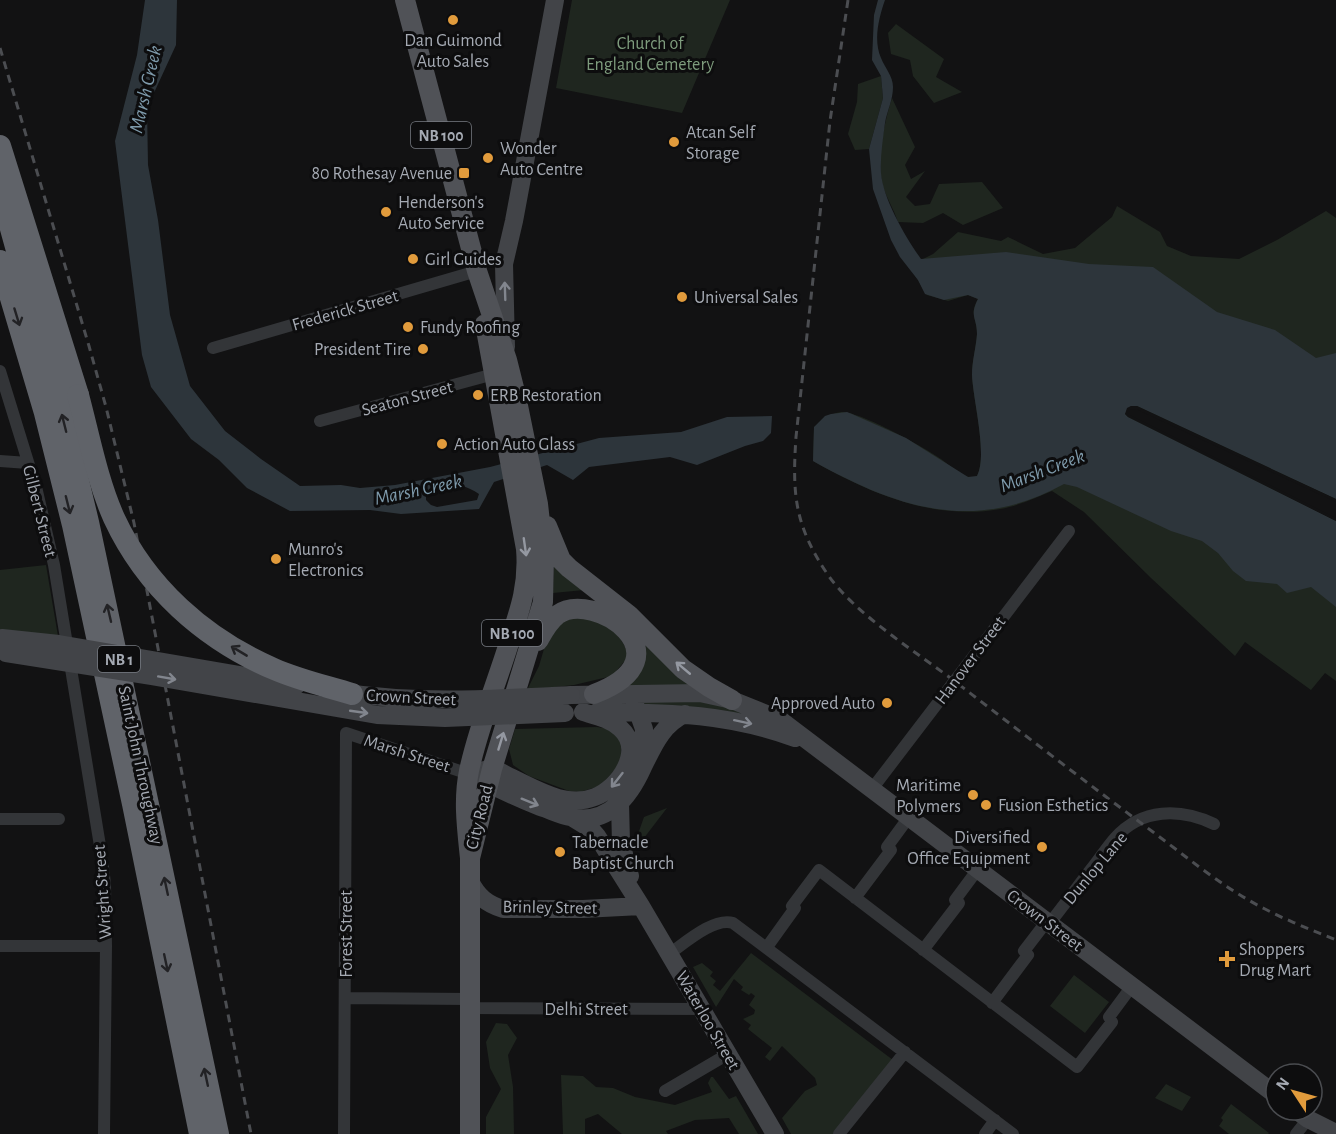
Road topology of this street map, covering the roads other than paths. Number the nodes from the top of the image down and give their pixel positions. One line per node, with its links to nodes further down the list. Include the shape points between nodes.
1 (405, 0): 7 (main road, NB 100)
2 (555, 0): 6 (main road)
3 (0, 146): 24 (highway, one-way to 3, bridge, via 291,676 251,658 211,633 166,596 134,555 107,500)
4 (0, 189): 67 (highway, Saint John Throughway / NB 1, one-way to 4, via 91,533)
5 (0, 261): 66 (highway, Saint John Throughway / NB 1, one-way to 66, via 73,525)
6 (504, 264): 7 (main road); 9 (main road, one-way to 6)
7 (477, 271): 8 (street, Frederick Street); 9 (main road, NB 100)
8 (213, 348)
9 (500, 367): 11 (street, Seaton Street); 14 (main road, NB 100)
10 (0, 371): 13 (street, Gilbert Street)
11 (320, 421)
12 (0, 461): 13 (street)
13 (28, 463): 21 (street, Gilbert Street, via 48,539)
14 (524, 487): 15 (main road, City Road / NB 100); 19 (main road, City Road / NB 100, one-way to 19, via 527,578)
15 (538, 504): 17 (main road, City Road / NB 100); 18 (main road, via 561,560)
16 (1069, 531): 35 (street, Hanover Street)
17 (543, 602): 18 (main road, via 586,596); 19 (main road); 22 (main road, City Road / NB 100)
18 (618, 606): 26 (main road, one-way to 18, via 683,669)
19 (519, 611): 33 (main road, City Road / NB 100)
20 (2, 645): 24 (main road, Crown Street, bridge, via 59,644); 27 (main road, Crown Street, one-way to 27, bridge, via 377,715 445,718)
21 (69, 653): 49 (street, Wright Street, via 103,867)
22 (519, 679): 25 (main road, via 543,632 558,614 570,609 595,611 628,632 636,655 634,665 621,681); 34 (main road, City Road / NB 100, one-way to 22)
23 (629, 693): 25 (main road, Crown Street); 26 (main road, Crown Street, via 700,693); 28 (main road)
24 (352, 694): 25 (main road, Crown Street, bridge, via 446,700)
25 (594, 694)
26 (732, 700): 31 (main road, Crown Street, via 779,719)
27 (574, 712): 28 (main road, Crown Street); 34 (main road, one-way to 34, via 612,722 622,729 630,744 625,769 607,792 579,801 565,800)
28 (639, 712): 29 (main road, Crown Street); 32 (main road, via 644,729)
29 (685, 714): 31 (main road, Crown Street, one-way to 31, via 748,723); 32 (main road, via 662,730)
30 (346, 733): 33 (street, Marsh Street); 54 (street, Forest Street)
31 (813, 745): 35 (main road, Crown Street)
32 (641, 772): 36 (main road)
33 (469, 774): 34 (main road); 42 (main road, City Road / NB 100, via 465,815)
34 (490, 776): 38 (main road, one-way to 38, via 527,801); 42 (main road, City Road / NB 100)
35 (872, 789): 37 (main road, Crown Street)
36 (620, 802): 38 (main road, via 594,818); 46 (main road, via 623,853)
37 (909, 817): 43 (main road, Crown Street); 45 (street, via 887,847 891,850)
38 (573, 818): 46 (main road, via 597,836)
39 (0, 819): 40 (street)
40 (58, 819)
41 (1214, 824): 47 (street, Dunlop Lane, via 1179,813 1138,821 1116,837)
42 (471, 858): 44 (main road, NB 100)
43 (978, 869): 47 (main road, Crown Street); 51 (street, via 955,900 959,903)
44 (470, 881): 46 (main road, Brinley Street, via 480,898 503,909); 55 (main road, NB 100)
45 (855, 898): 50 (street, via 819,870); 51 (street)
46 (641, 906): 52 (main road, Waterloo Street)
47 (1048, 922): 53 (main road, Crown Street); 56 (street, Dunlop Lane, via 1024,951 1028,955)
48 (0, 946): 49 (street)
49 (105, 946): 65 (street, Wright Street)
50 (767, 947): 52 (street, via 738,925 724,921); 58 (street)
51 (923, 950): 56 (street)
52 (669, 954): 57 (main road, Waterloo Street)
53 (1132, 986): 56 (street, via 1109,1017 1112,1022 1077,1067); 60 (main road, Crown Street)
54 (346, 998): 55 (street, Delhi Street); 68 (street, Forest Street)
55 (469, 1003): 57 (street, Delhi Street); 69 (main road, NB 100)
56 (992, 1003)
57 (702, 1009): 59 (main road, Waterloo Street)
58 (905, 1052): 62 (street); 71 (street)
59 (728, 1054): 61 (street); 70 (main road, Waterloo Street)
60 (1264, 1086)
61 (665, 1091)
62 (995, 1120): 72 (street); 73 (street)
63 (1316, 1122): 64 (main road)
64 (1336, 1133)
65 (104, 1134)
66 (200, 1134)
67 (218, 1134)
68 (344, 1134)
69 (470, 1134)
70 (775, 1134)
71 (839, 1134)
72 (985, 1134)
73 (1012, 1134)

